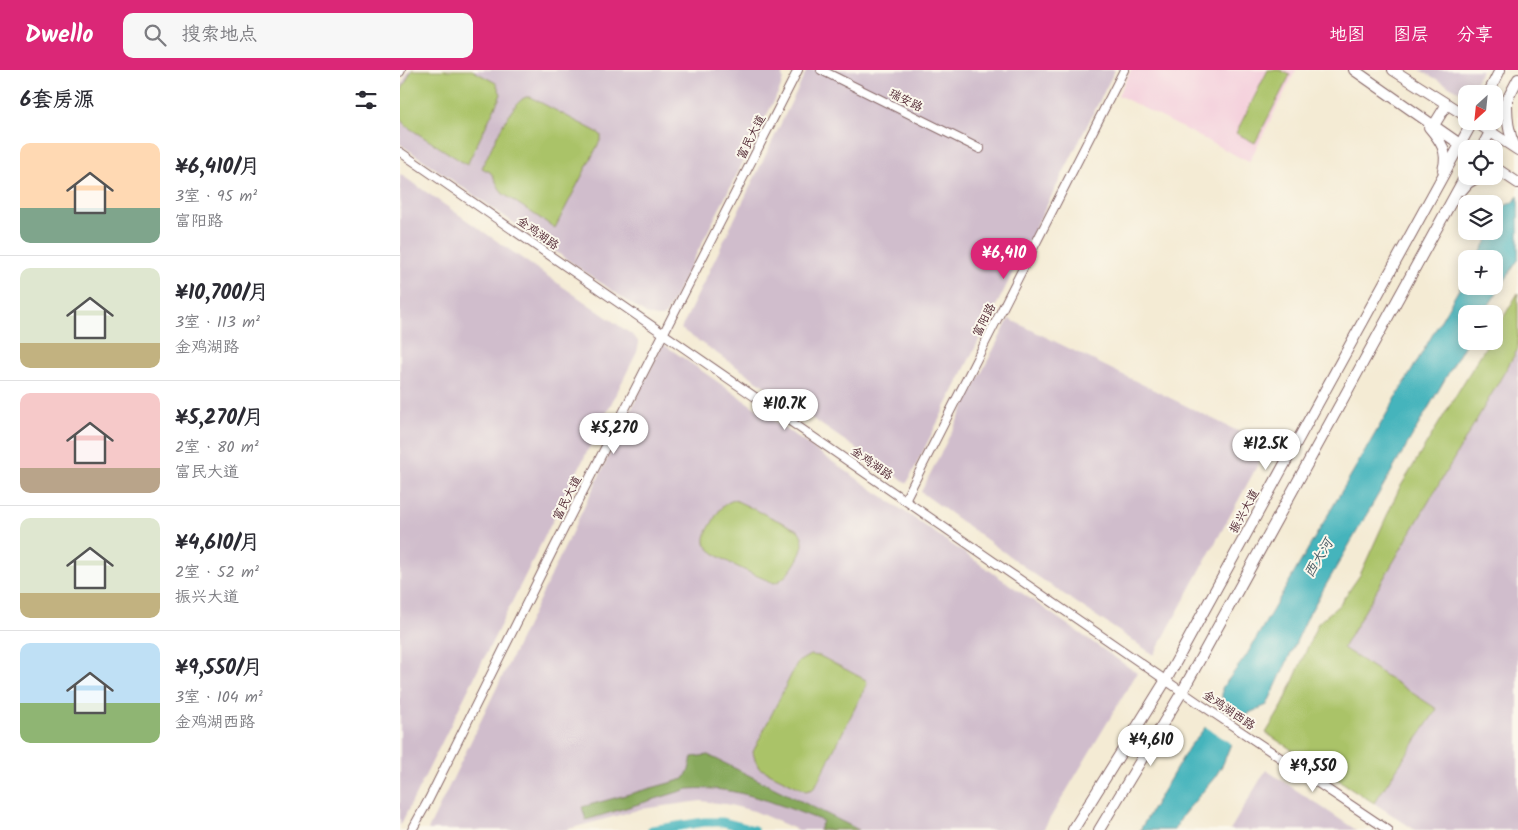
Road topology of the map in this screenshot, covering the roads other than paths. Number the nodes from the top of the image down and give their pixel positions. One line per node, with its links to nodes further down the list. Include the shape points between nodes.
1 (798, 70): 28 (street, 富民大道)
2 (822, 70): 18 (street, 瑞安路)
3 (1124, 70): 29 (street, 富阳路)
4 (1354, 70): 13 (main road)
5 (1393, 70): 10 (main road)
6 (1500, 70): 8 (main road)
7 (1518, 79): 9 (main road)
8 (1492, 85)
9 (1507, 99): 15 (main road); 19 (main road, via 1509,129)
10 (1449, 106): 11 (main road); 12 (main road); 14 (main road)
11 (1458, 107)
12 (1458, 111)
13 (1419, 115): 14 (main road); 26 (main road, via 1440,139 1444,149 1445,164)
14 (1434, 125): 17 (main road)
15 (1490, 131): 16 (main road); 19 (main road)
16 (1485, 140)
17 (1458, 142)
18 (980, 149)
19 (1517, 149)
20 (400, 152): 28 (street, 金鸡湖路)
21 (1458, 155): 26 (main road, 振兴大道)
22 (1503, 174): 23 (main road)
23 (1518, 183)
24 (1461, 185): 27 (main road)
25 (1466, 185): 27 (main road)
26 (1436, 188): 30 (main road, 振兴大道)
27 (1449, 206): 31 (main road)
28 (664, 334): 29 (street, 金鸡湖路); 32 (street, 富民大道)
29 (905, 500): 30 (street, 金鸡湖路)
30 (1166, 680): 31 (street, 金鸡湖路); 33 (main road, 振兴大道)
31 (1182, 692): 34 (main road); 35 (street, 金鸡湖西路)
32 (412, 830)
33 (1073, 830)
34 (1099, 830)
35 (1388, 830)

